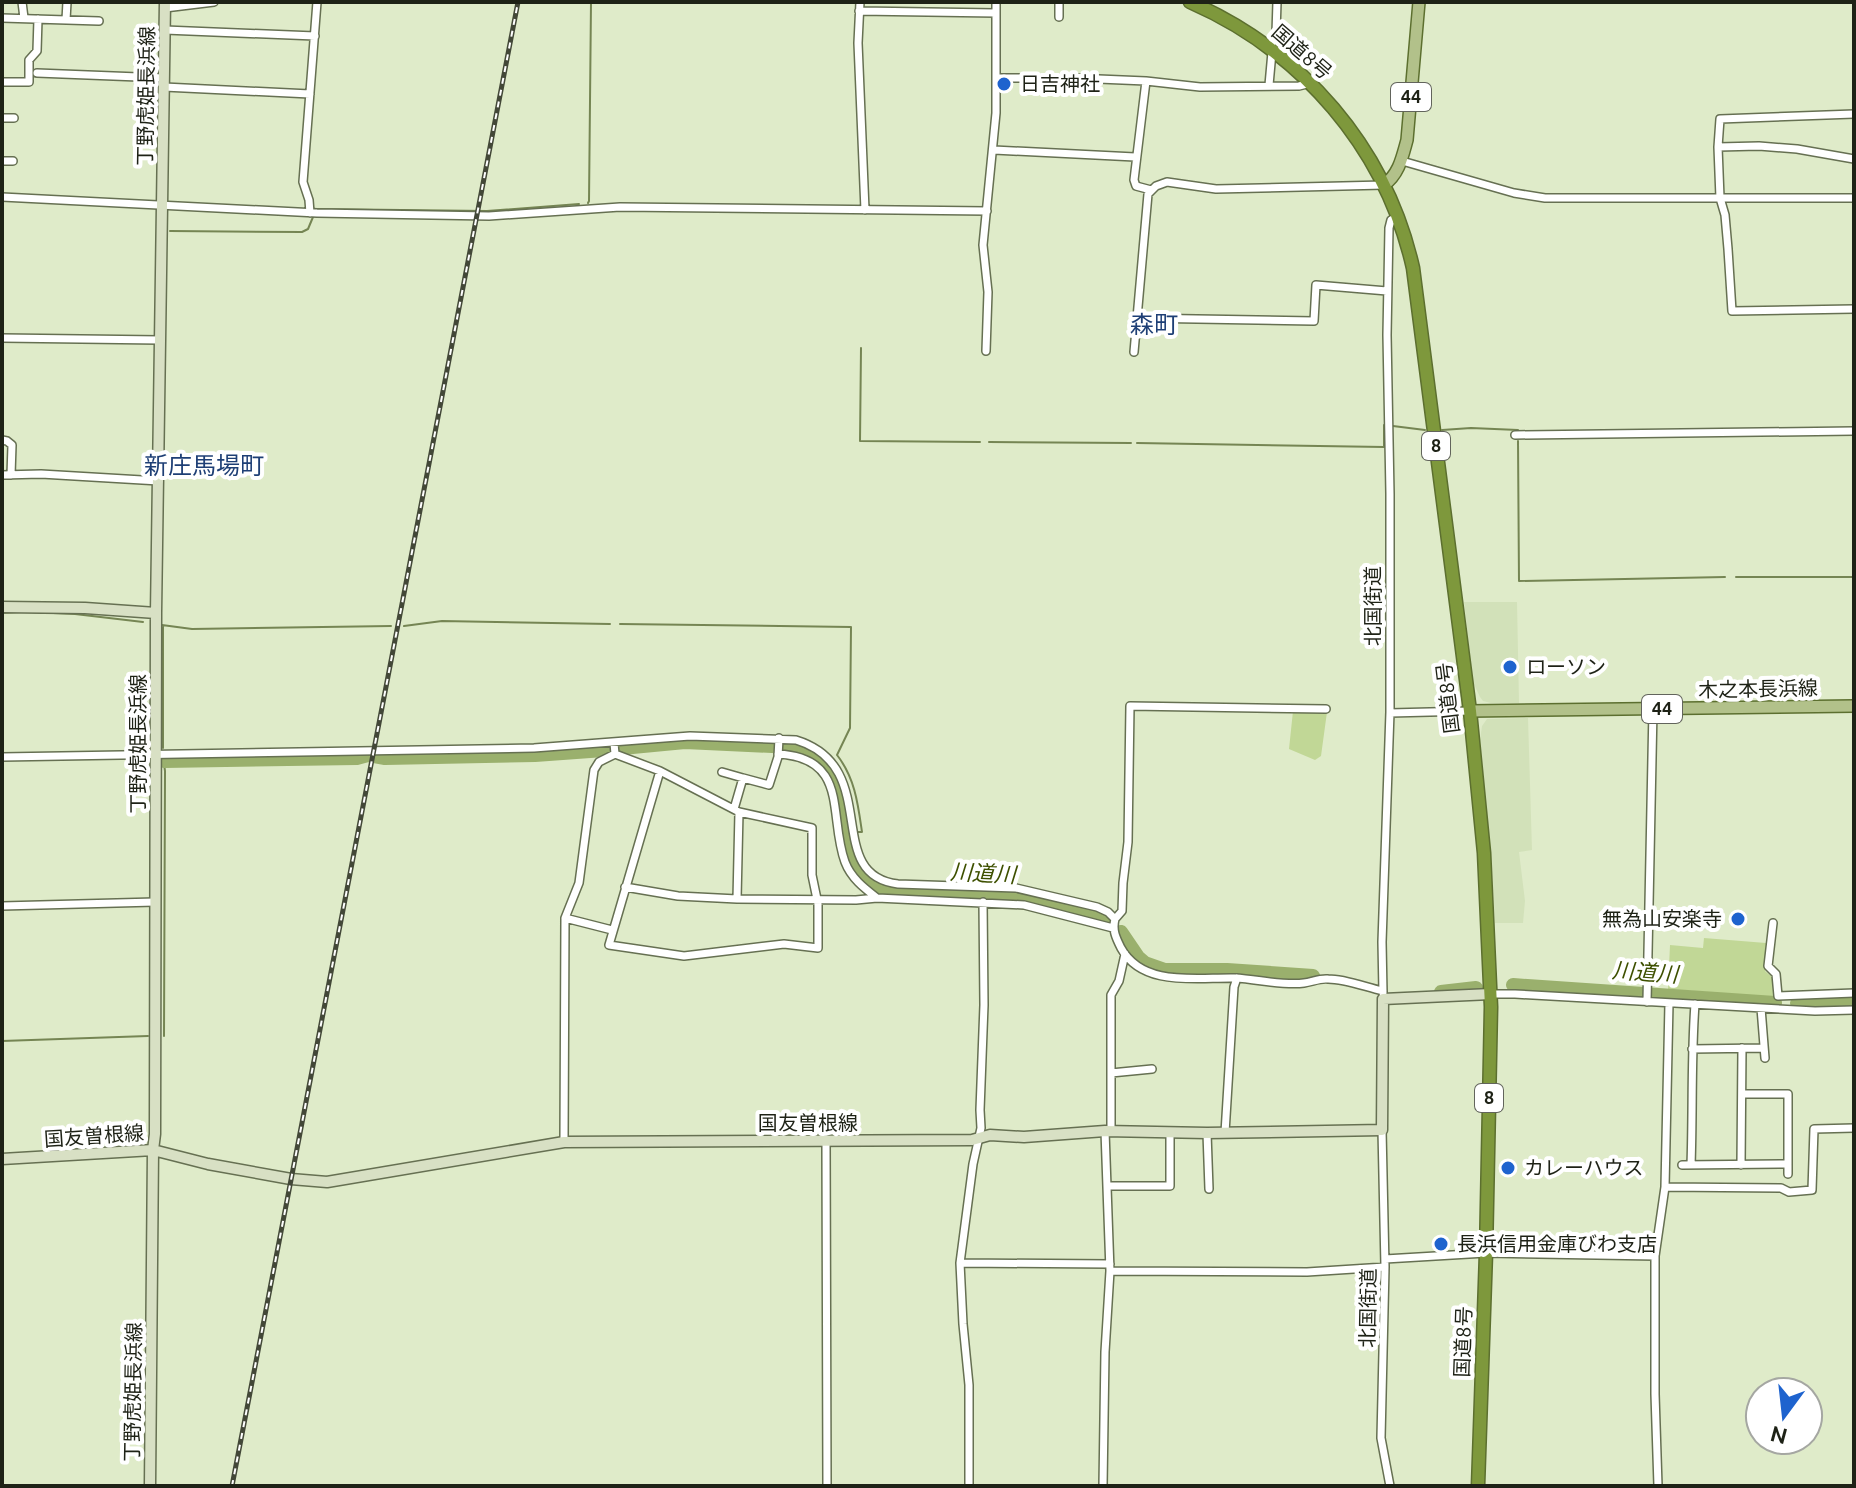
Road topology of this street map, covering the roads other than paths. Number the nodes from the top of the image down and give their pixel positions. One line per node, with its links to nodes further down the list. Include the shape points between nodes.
1 (22, 2): 15 (street)
2 (67, 2): 17 (street)
3 (214, 2): 10 (street)
4 (317, 2): 20 (street)
5 (996, 2): 12 (street)
6 (1059, 2): 13 (street)
7 (1190, 2): 21 (highway, 国道8号 / 8)
8 (1277, 2): 21 (street)
9 (1419, 2): 39 (main road, 44)
10 (165, 5): 19 (main road, 丁野虎姫長浜線)
11 (859, 6): 12 (street); 46 (street)
12 (996, 13): 23 (street)
13 (1059, 17)
14 (2, 18): 15 (street)
15 (24, 18): 16 (street)
16 (38, 19): 17 (street); 25 (street, via 29,82)
17 (66, 20): 18 (street)
18 (99, 21)
19 (165, 30): 20 (street); 26 (main road, 丁野虎姫長浜線)
20 (315, 36): 29 (street)
21 (1271, 49): 27 (highway, 国道8号 / 8); 28 (street)
22 (37, 73): 26 (street)
23 (997, 78): 24 (street); 34 (street)
24 (1146, 81): 28 (street, via 1200,87); 35 (street)
25 (2, 82)
26 (164, 83): 29 (street); 45 (main road, 丁野虎姫長浜線)
27 (1311, 83): 28 (street); 40 (highway, 国道8号 / 8, via 1354,133)
28 (1269, 85)
29 (310, 94): 48 (street, via 303,182)
30 (1854, 114): 33 (street, via 1720,119)
31 (2, 118): 32 (street)
32 (14, 118)
33 (1718, 147): 36 (street, via 1797,149); 43 (street)
34 (994, 150): 35 (street); 47 (street)
35 (1135, 157): 41 (street, via 1135,185)
36 (1854, 159)
37 (2, 161): 38 (street)
38 (13, 161)
39 (1402, 161): 40 (main road, 44); 43 (street, via 1545,198)
40 (1384, 185): 41 (street, via 1216,189 1167,182); 49 (highway, 国道8号 / 8)
41 (1151, 190): 52 (street)
42 (2, 197): 45 (street)
43 (1720, 198): 44 (street); 51 (street, via 1732,311)
44 (1854, 198)
45 (163, 205): 48 (street); 54 (main road, 丁野虎姫長浜線)
46 (865, 210): 47 (street); 48 (street, via 620,207 489,216)
47 (987, 211): 55 (street)
48 (310, 213)
49 (1398, 216): 50 (street, 北国街道, via 1389,228); 68 (highway, 国道8号 / 8, via 1416,288)
50 (1387, 291): 52 (street, via 1316,285 1314,321); 69 (street, 北国街道)
51 (1854, 309)
52 (1137, 318): 56 (street)
53 (2, 338): 54 (street)
54 (160, 340): 62 (main road, 丁野虎姫長浜線)
55 (986, 351)
56 (1134, 352)
57 (1854, 431): 58 (street)
58 (1515, 435)
59 (2, 440): 61 (street, via 12,445)
60 (2, 475): 61 (street)
61 (11, 475): 62 (street)
62 (159, 481): 64 (main road, 丁野虎姫長浜線)
63 (2, 607): 64 (main road)
64 (156, 613): 72 (main road, 丁野虎姫長浜線)
65 (1854, 706): 67 (main road, 木之本長浜線 / 44)
66 (1326, 709): 88 (street, via 1130,706 1128,842 1122,911)
67 (1653, 709): 68 (main road, 木之本長浜線 / 44); 96 (street)
68 (1470, 711): 69 (street); 93 (highway, 国道8号 / 8)
69 (1390, 713): 94 (street, 北国街道)
70 (614, 743): 71 (street, via 690,736); 72 (street); 73 (street)
71 (778, 746): 77 (street, via 769,785); 80 (street, via 824,775 834,793 844,861); 88 (street, via 806,743 834,765 846,786 857,855 882,880 1025,890 1097,907 1108,912)
72 (156, 753): 74 (street); 83 (main road, 丁野虎姫長浜線)
73 (615, 754): 75 (street); 86 (street, via 594,770 579,883)
74 (2, 757)
75 (660, 771): 78 (street); 79 (street)
76 (722, 772): 77 (street)
77 (743, 778): 78 (street)
78 (736, 811): 81 (street); 82 (street, via 812,828)
79 (625, 887): 81 (street); 89 (street)
80 (877, 898): 82 (street); 84 (street)
81 (737, 899): 82 (street)
82 (817, 899): 89 (street, via 818,948 784,944 684,956 609,945)
83 (155, 902): 85 (street); 118 (main road, 丁野虎姫長浜線)
84 (983, 902): 88 (street); 115 (street)
85 (2, 906)
86 (565, 918): 89 (street); 116 (street)
87 (1773, 923): 95 (street, via 1768,966 1776,974 1778,996)
88 (1114, 924): 90 (street)
89 (612, 930)
90 (1125, 954): 91 (street, via 1141,969 1163,977); 107 (street, via 1111,995)
91 (1237, 978): 94 (street, via 1301,983 1332,979); 114 (street)
92 (1854, 993): 95 (street)
93 (1491, 994): 94 (main road); 96 (street); 126 (highway, 国道8号 / 8)
94 (1383, 995): 110 (main road)
95 (1790, 995): 100 (street)
96 (1647, 997): 97 (street)
97 (1669, 1003): 98 (street); 124 (street)
98 (1695, 1004): 99 (street); 104 (street)
99 (1761, 1008): 100 (street); 103 (street)
100 (1789, 1009): 101 (street)
101 (1854, 1010)
102 (1742, 1048): 103 (street); 104 (street); 108 (street)
103 (1763, 1048): 105 (street)
104 (1692, 1049): 121 (street, via 1687,1165)
105 (1765, 1058)
106 (1152, 1069): 107 (street)
107 (1111, 1073): 111 (street)
108 (1742, 1094): 120 (street, via 1788,1094); 121 (street)
109 (1854, 1128): 124 (street, via 1814,1129 1812,1190)
110 (1382, 1130): 114 (main road, 国友曽根線); 129 (street, 北国街道)
111 (1108, 1131): 112 (main road, 国友曽根線); 115 (main road, 国友曽根線); 123 (street)
112 (1170, 1132): 113 (main road, 国友曽根線); 123 (street, via 1170,1186)
113 (1207, 1133): 114 (main road, 国友曽根線); 125 (street)
114 (1225, 1133)
115 (980, 1138): 117 (main road, 国友曽根線); 128 (street)
116 (564, 1142): 117 (main road, 国友曽根線); 118 (main road, 国友曽根線, via 327,1182)
117 (826, 1142): 132 (street)
118 (153, 1150): 119 (main road, 国友曽根線); 131 (main road, 丁野虎姫長浜線)
119 (2, 1159)
120 (1788, 1164): 121 (street); 122 (street)
121 (1741, 1165)
122 (1788, 1174)
123 (1107, 1186): 130 (street)
124 (1665, 1187): 127 (street)
125 (1209, 1189)
126 (1486, 1253): 127 (street); 129 (street); 136 (highway, 国道8号 / 8)
127 (1655, 1256): 137 (street)
128 (960, 1263): 130 (street); 133 (street, via 969,1385)
129 (1385, 1263): 130 (street, via 1307,1272); 135 (street, 北国街道, via 1381,1438)
130 (1110, 1268): 134 (street)
131 (150, 1486)
132 (827, 1486)
133 (969, 1486)
134 (1103, 1486)
135 (1390, 1486)
136 (1478, 1486)
137 (1658, 1486)

